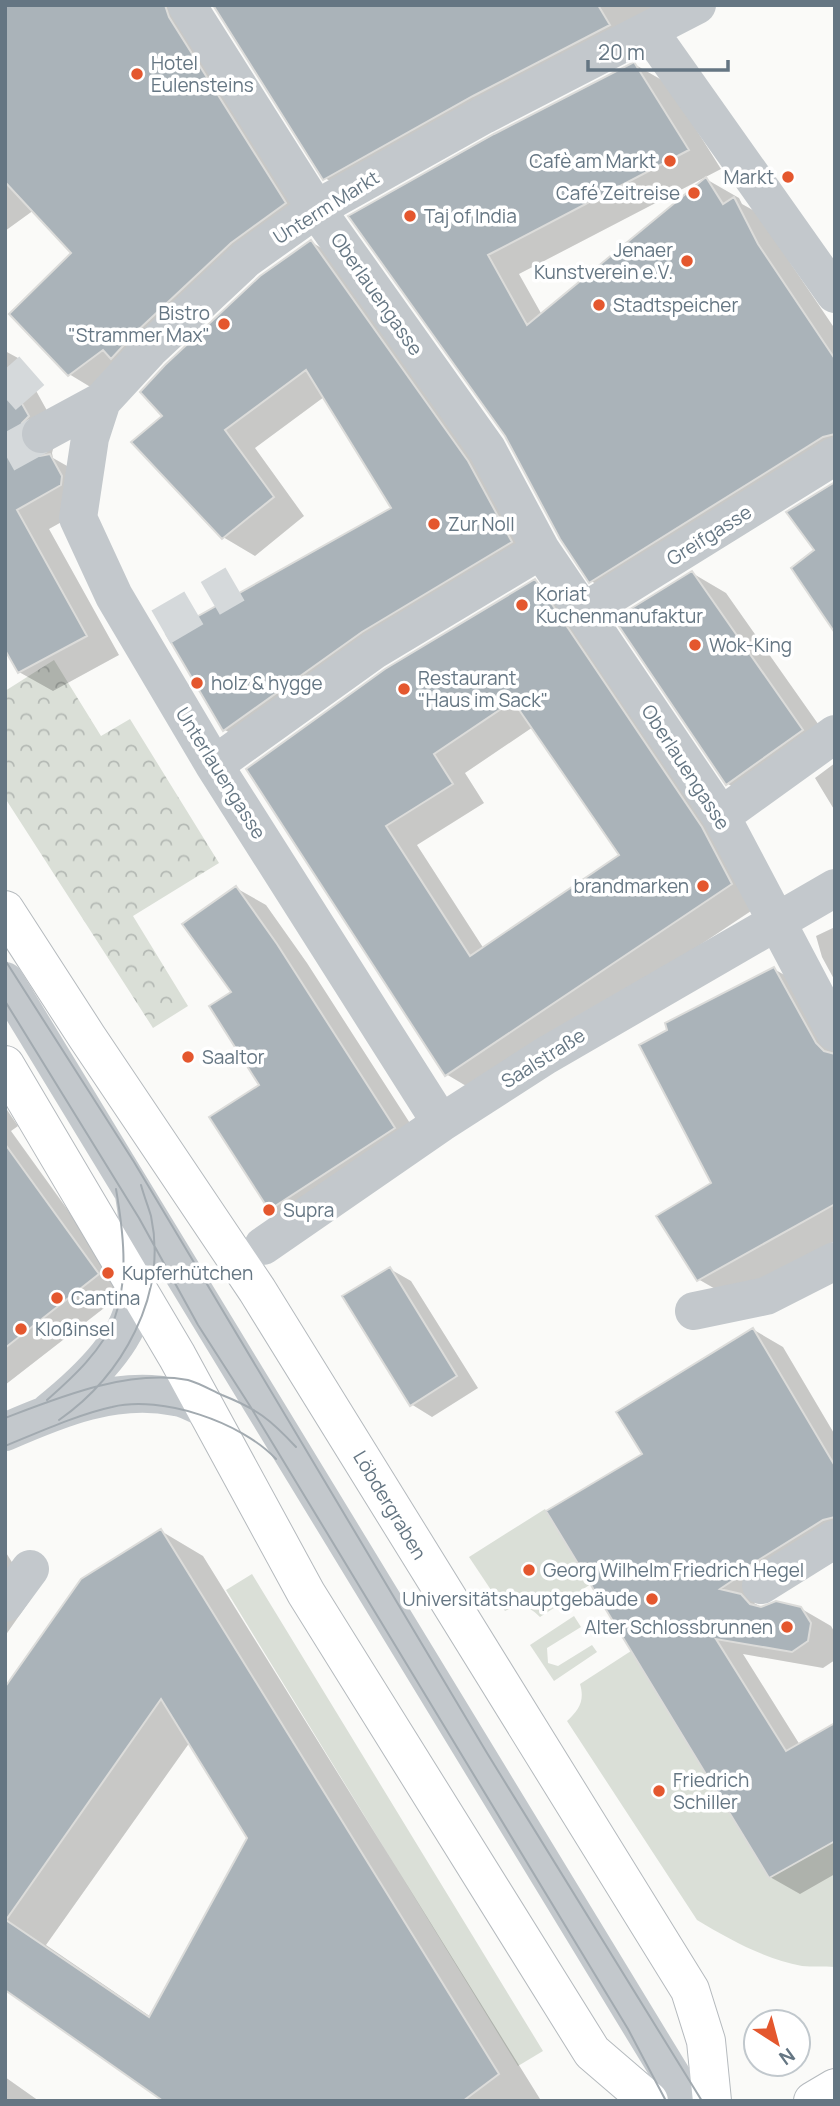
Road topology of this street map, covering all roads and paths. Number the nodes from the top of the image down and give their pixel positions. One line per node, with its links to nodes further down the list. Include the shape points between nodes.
1 (187, 5): 4 (street, Oberlauengasse)
2 (697, 5): 3 (street)
3 (649, 31): 4 (street, Unterm Markt, via 484,115); 5 (street)
4 (316, 209): 6 (street, Unterm Markt, via 246,259); 9 (street, Oberlauengasse, via 487,449)
5 (835, 294)
6 (102, 401): 7 (street, Unterm Markt); 12 (street, Unterlauengasse, via 90,438 78,517 114,596 151,634)
7 (41, 421)
8 (835, 456): 10 (street, Greifgasse)
9 (541, 550): 10 (street, Oberlauengasse); 12 (street, via 373,651)
10 (583, 613): 13 (street, Oberlauengasse)
11 (835, 734): 13 (street)
12 (214, 765): 21 (street, Unterlauengasse)
13 (721, 816): 16 (street, Oberlauengasse)
14 (835, 888): 16 (street, Saalstraße)
15 (5, 910): 19 (main road, Löbdergraben)
16 (777, 920): 18 (street, Oberlauengasse); 21 (street, Saalstraße, via 545,1056)
17 (5, 981): 22 (street)
18 (835, 1032)
19 (87, 1037): 22 (street, Löbdergraben); 37 (main road, Löbdergraben, via 257,1290 691,1990 706,2041)
20 (5, 1065): 25 (main road)
21 (441, 1123): 23 (street, Saalstraße)
22 (132, 1187): 25 (street, Löbdergraben, via 139,1218); 36 (street)
23 (263, 1245)
24 (835, 1261): 26 (street, via 766,1296)
25 (135, 1285): 27 (main road); 28 (street, Löbdergraben, via 128,1322 111,1352)
26 (694, 1311)
27 (206, 1409): 28 (street, via 178,1397 146,1394 110,1395); 35 (main road, via 306,1593 592,2052)
28 (49, 1412): 29 (street)
29 (5, 1432)
30 (835, 1539): 32 (street)
31 (30, 1569): 33 (street)
32 (761, 1585)
33 (5, 1603)
34 (835, 2088): 38 (main road)
35 (649, 2101)
36 (687, 2101)
37 (712, 2101)
38 (813, 2101)

